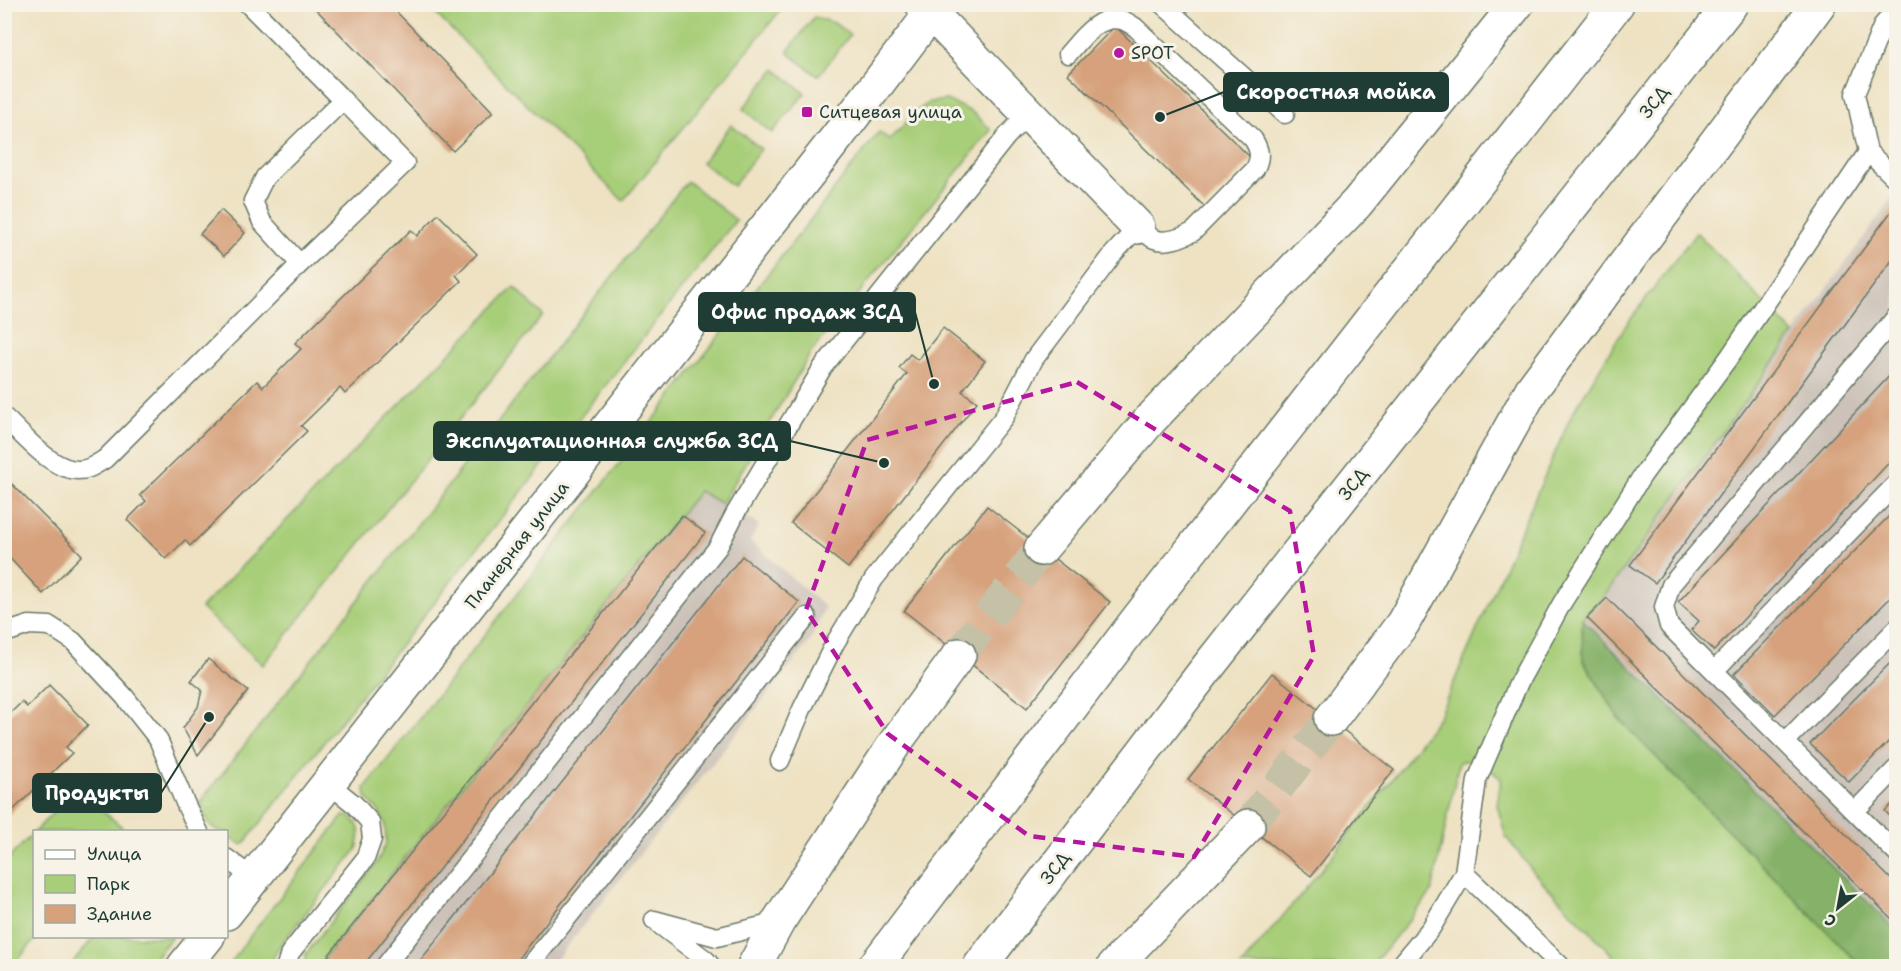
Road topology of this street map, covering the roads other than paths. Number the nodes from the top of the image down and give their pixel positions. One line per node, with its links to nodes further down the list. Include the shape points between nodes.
1 (248, 4): 10 (lane)
2 (1162, 4): 12 (lane)
3 (1517, 4): 20 (main road, via 1357,203 1150,420)
4 (1617, 4): 47 (main road, via 1137,620)
5 (1731, 4): 48 (main road, ЗСД, via 1212,663)
6 (1819, 4): 26 (main road, via 1532,389 1403,623)
7 (930, 8): 11 (main road); 30 (main road, Планерная улица, via 838,136)
8 (1896, 10): 13 (lane, via 1882,25 1855,94)
9 (1068, 54): 15 (lane, via 1092,28 1106,20 1121,20 1135,27 1259,149 1260,160 1255,169 1193,232 1170,240 1155,239)
10 (343, 100): 16 (lane, via 265,177 253,201 262,222); 16 (lane, via 405,163)
11 (1028, 114): 15 (main road); 43 (lane, via 823,367 718,548)
12 (1285, 114)
13 (1868, 152): 14 (lane); 36 (lane, via 1730,356 1642,476 1562,603 1519,682 1477,780)
14 (1896, 179)
15 (1138, 227): 28 (lane, via 1034,360 1004,417 874,579 835,643)
16 (300, 264): 18 (lane, via 105,459 87,469 68,469 49,460)
17 (1896, 317): 25 (lane, via 1671,585 1664,607 1669,626)
18 (4, 417)
19 (1896, 483): 25 (lane)
20 (1041, 549)
21 (807, 617): 44 (lane)
22 (1896, 629): 27 (lane)
23 (7, 631): 33 (lane, via 29,625 50,626 73,641 158,739)
24 (959, 655): 39 (main road, via 895,743)
25 (1714, 670): 27 (lane)
26 (1331, 719)
27 (1785, 742): 31 (lane)
28 (780, 760)
29 (1896, 769): 31 (lane)
30 (329, 784): 37 (main road, Планерная улица); 42 (lane, via 370,822 372,839 365,859 290,953)
31 (1855, 811): 34 (lane)
32 (1248, 826): 49 (main road)
33 (198, 830)
34 (1896, 853)
35 (228, 860): 37 (lane)
36 (1464, 873): 50 (lane, via 1431,928); 51 (lane)
37 (254, 879): 38 (main road, Планерная улица)
38 (228, 911)
39 (778, 922): 45 (lane, via 717,937 654,920); 46 (main road)
40 (206, 938): 41 (main road)
41 (184, 966)
42 (286, 966)
43 (385, 966)
44 (529, 966)
45 (711, 966)
46 (754, 966)
47 (875, 966)
48 (980, 966)
49 (1114, 966)
50 (1400, 966)
51 (1562, 966)

